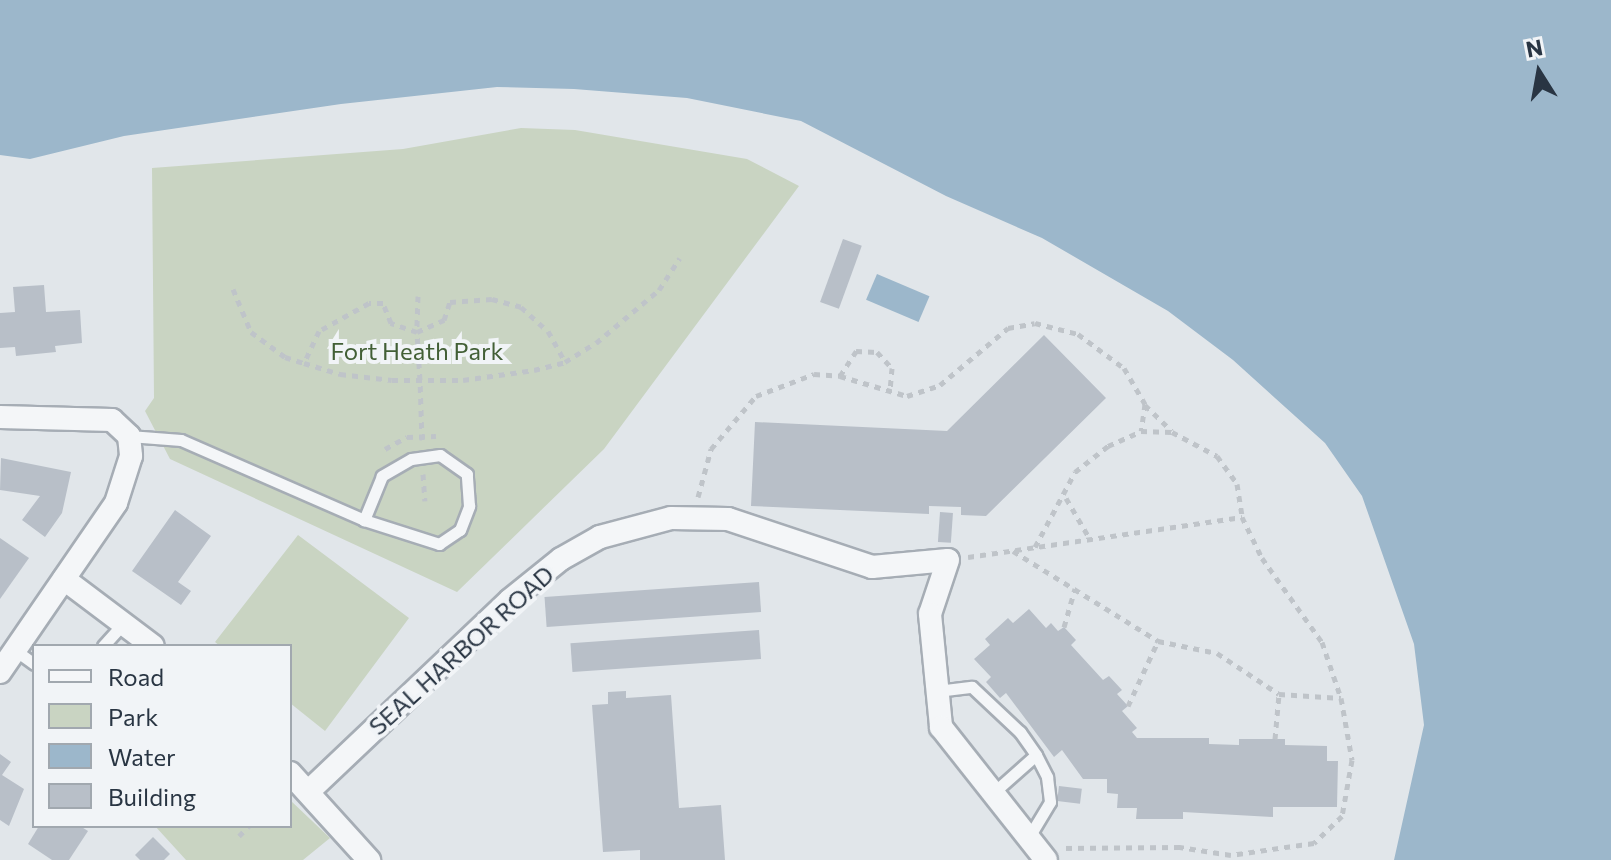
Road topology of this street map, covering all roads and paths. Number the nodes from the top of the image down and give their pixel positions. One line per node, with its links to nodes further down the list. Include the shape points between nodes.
1 (680, 258): 5 (path, via 641,307)
2 (233, 289): 6 (path, via 251,332 285,357)
3 (418, 296): 4 (path)
4 (417, 332): 5 (path, via 444,320 450,302 506,301 548,331); 6 (path, via 391,323 383,303 369,303 319,331); 8 (path)
5 (565, 362): 8 (path, via 463,380)
6 (304, 363): 8 (path, via 354,377)
7 (840, 376): 9 (path); 9 (path, via 856,351 877,352 892,368); 19 (path, via 814,374 756,396 711,449)
8 (420, 380): 15 (path)
9 (890, 391): 10 (path, via 907,396 940,385 1008,328 1035,323 1078,334 1124,368)
10 (1145, 404): 12 (path); 13 (path)
11 (0, 417): 14 (street, via 104,418 120,424)
12 (1141, 431): 13 (path); 16 (path, via 1108,446 1075,472)
13 (1172, 432): 18 (path, via 1217,456 1237,484)
14 (129, 436): 20 (lane, via 181,440); 25 (street, via 125,486)
15 (422, 457): 17 (path); 20 (lane, via 382,476); 20 (lane, via 440,455 467,474 469,506 460,530 439,544)
16 (1066, 498): 21 (path); 22 (path)
17 (425, 501)
18 (1242, 517): 21 (path); 37 (path, via 1262,558 1322,642)
19 (696, 518): 24 (street, SEAL HARBOR ROAD, via 728,519 872,567); 42 (street, SEAL HARBOR ROAD, via 671,518 600,537 561,559 510,600)
20 (364, 520)
21 (1090, 539): 22 (path)
22 (1035, 547): 23 (path)
23 (1012, 551): 24 (path); 26 (path)
24 (948, 560): 35 (street, via 930,614)
25 (64, 579): 27 (street); 32 (street)
26 (1075, 589): 28 (path); 29 (path)
27 (124, 623): 30 (lane); 31 (street)
28 (1064, 627)
29 (1158, 641): 36 (path, via 1217,653); 38 (path)
30 (105, 644)
31 (150, 644)
32 (15, 650): 33 (lane); 34 (street)
33 (32, 663)
34 (0, 672)
35 (937, 691): 40 (lane, via 972,687 1020,732); 43 (street, via 941,727)
36 (1279, 694): 37 (path); 39 (path)
37 (1341, 698): 46 (path, via 1352,760 1342,816 1314,843 1231,855 1180,847)
38 (1128, 706)
39 (1275, 739)
40 (1036, 755): 43 (lane); 46 (lane, via 1047,777 1050,802)
41 (292, 775): 42 (street)
42 (309, 791): 47 (street)
43 (993, 793): 46 (street)
44 (247, 828): 45 (path)
45 (239, 836)
46 (1039, 848)
47 (369, 860)

